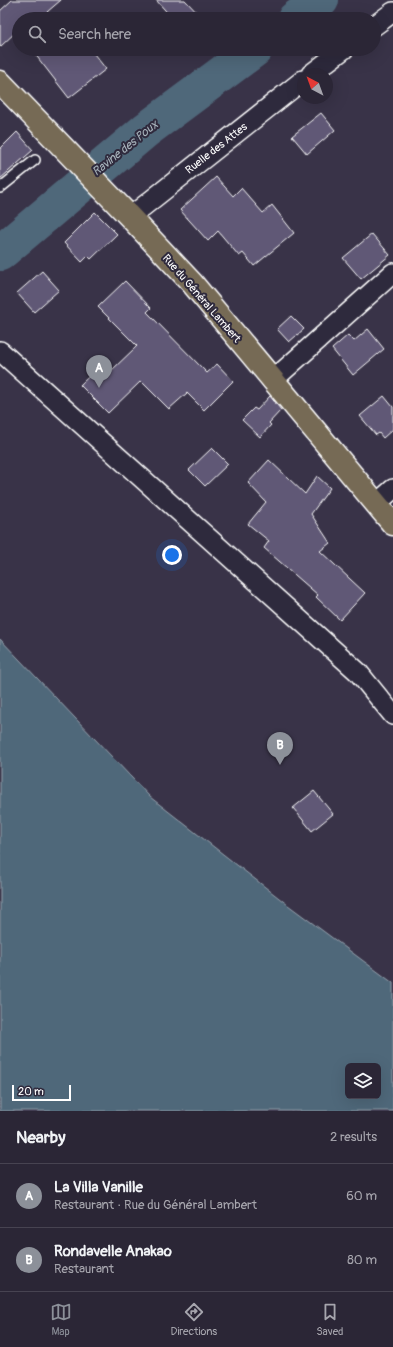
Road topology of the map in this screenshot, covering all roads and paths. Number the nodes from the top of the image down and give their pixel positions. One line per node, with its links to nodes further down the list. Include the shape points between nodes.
1 (393, 12): 2 (street)
2 (381, 21)
3 (335, 56): 4 (street)
4 (319, 68)
5 (0, 82): 9 (main road, Rue du Général Lambert)
6 (297, 85): 9 (street, Ruelle des Attes)
7 (35, 160): 8 (lane)
8 (0, 188)
9 (130, 217): 12 (main road, Rue du Général Lambert, via 192,283)
10 (393, 273): 12 (street)
11 (0, 352): 16 (street, via 358,672)
12 (272, 381): 14 (main road, Rue du Général Lambert)
13 (393, 489): 14 (street)
14 (376, 504): 15 (main road, Rue du Général Lambert)
15 (393, 524)
16 (393, 715)

